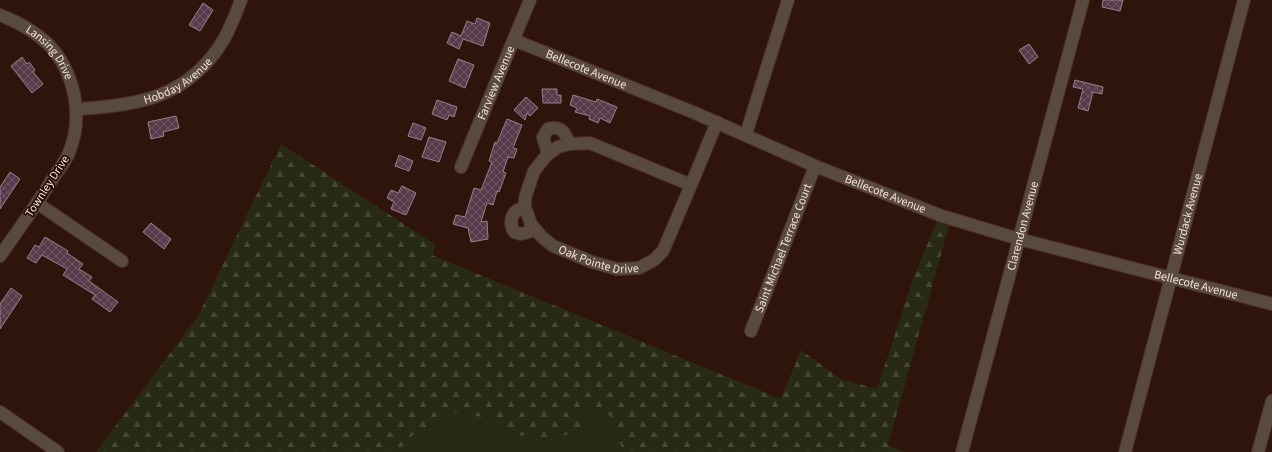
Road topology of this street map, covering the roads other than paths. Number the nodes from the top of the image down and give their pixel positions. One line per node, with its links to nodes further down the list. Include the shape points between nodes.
1 (241, 0): 8 (street, Hobday Avenue, via 225,38 207,62 188,80 145,101 113,107)
2 (530, 0): 7 (street, Farview Avenue)
3 (788, 0): 10 (street)
4 (1083, 0): 19 (street, Clarendon Avenue)
5 (1244, 0): 22 (street, Wurdack Avenue)
6 (0, 15): 8 (street, Lansing Drive, via 25,27 48,45 59,58 71,83)
7 (514, 40): 9 (street, Bellecote Avenue); 13 (street, Farview Avenue)
8 (77, 109): 16 (street, Townley Drive, via 75,132 68,155)
9 (717, 122): 10 (street, Bellecote Avenue); 15 (street, Oak Pointe Drive)
10 (746, 134): 14 (street, Bellecote Avenue)
11 (569, 144): 12 (street, Oak Pointe Drive, via 558,147); 12 (street, via 561,129 548,129 543,137); 15 (street, Oak Pointe Drive, via 590,143)
12 (548, 154): 17 (street, Oak Pointe Drive, via 534,171 525,198)
13 (461, 166)
14 (815, 166): 19 (street, Bellecote Avenue, via 942,216); 24 (street, Saint Michael Terrace Court)
15 (691, 185): 18 (street, Oak Pointe Drive, via 664,251 654,260 638,268 617,269 592,262 553,246)
16 (37, 203): 20 (street, Townley Drive); 21 (street)
17 (526, 208): 18 (street, Oak Pointe Drive, via 531,224); 18 (street, via 516,211 511,218 511,226 514,232 521,234)
18 (536, 230)
19 (1019, 239): 22 (street, Bellecote Avenue); 28 (street, Clarendon Avenue)
20 (0, 256)
21 (122, 261)
22 (1170, 278): 23 (street, Bellecote Avenue); 29 (street, Wurdack Avenue)
23 (1272, 304)
24 (750, 331)
25 (1272, 401): 30 (street)
26 (0, 412): 27 (street)
27 (58, 452)
28 (962, 452)
29 (1125, 452)
30 (1258, 452)

